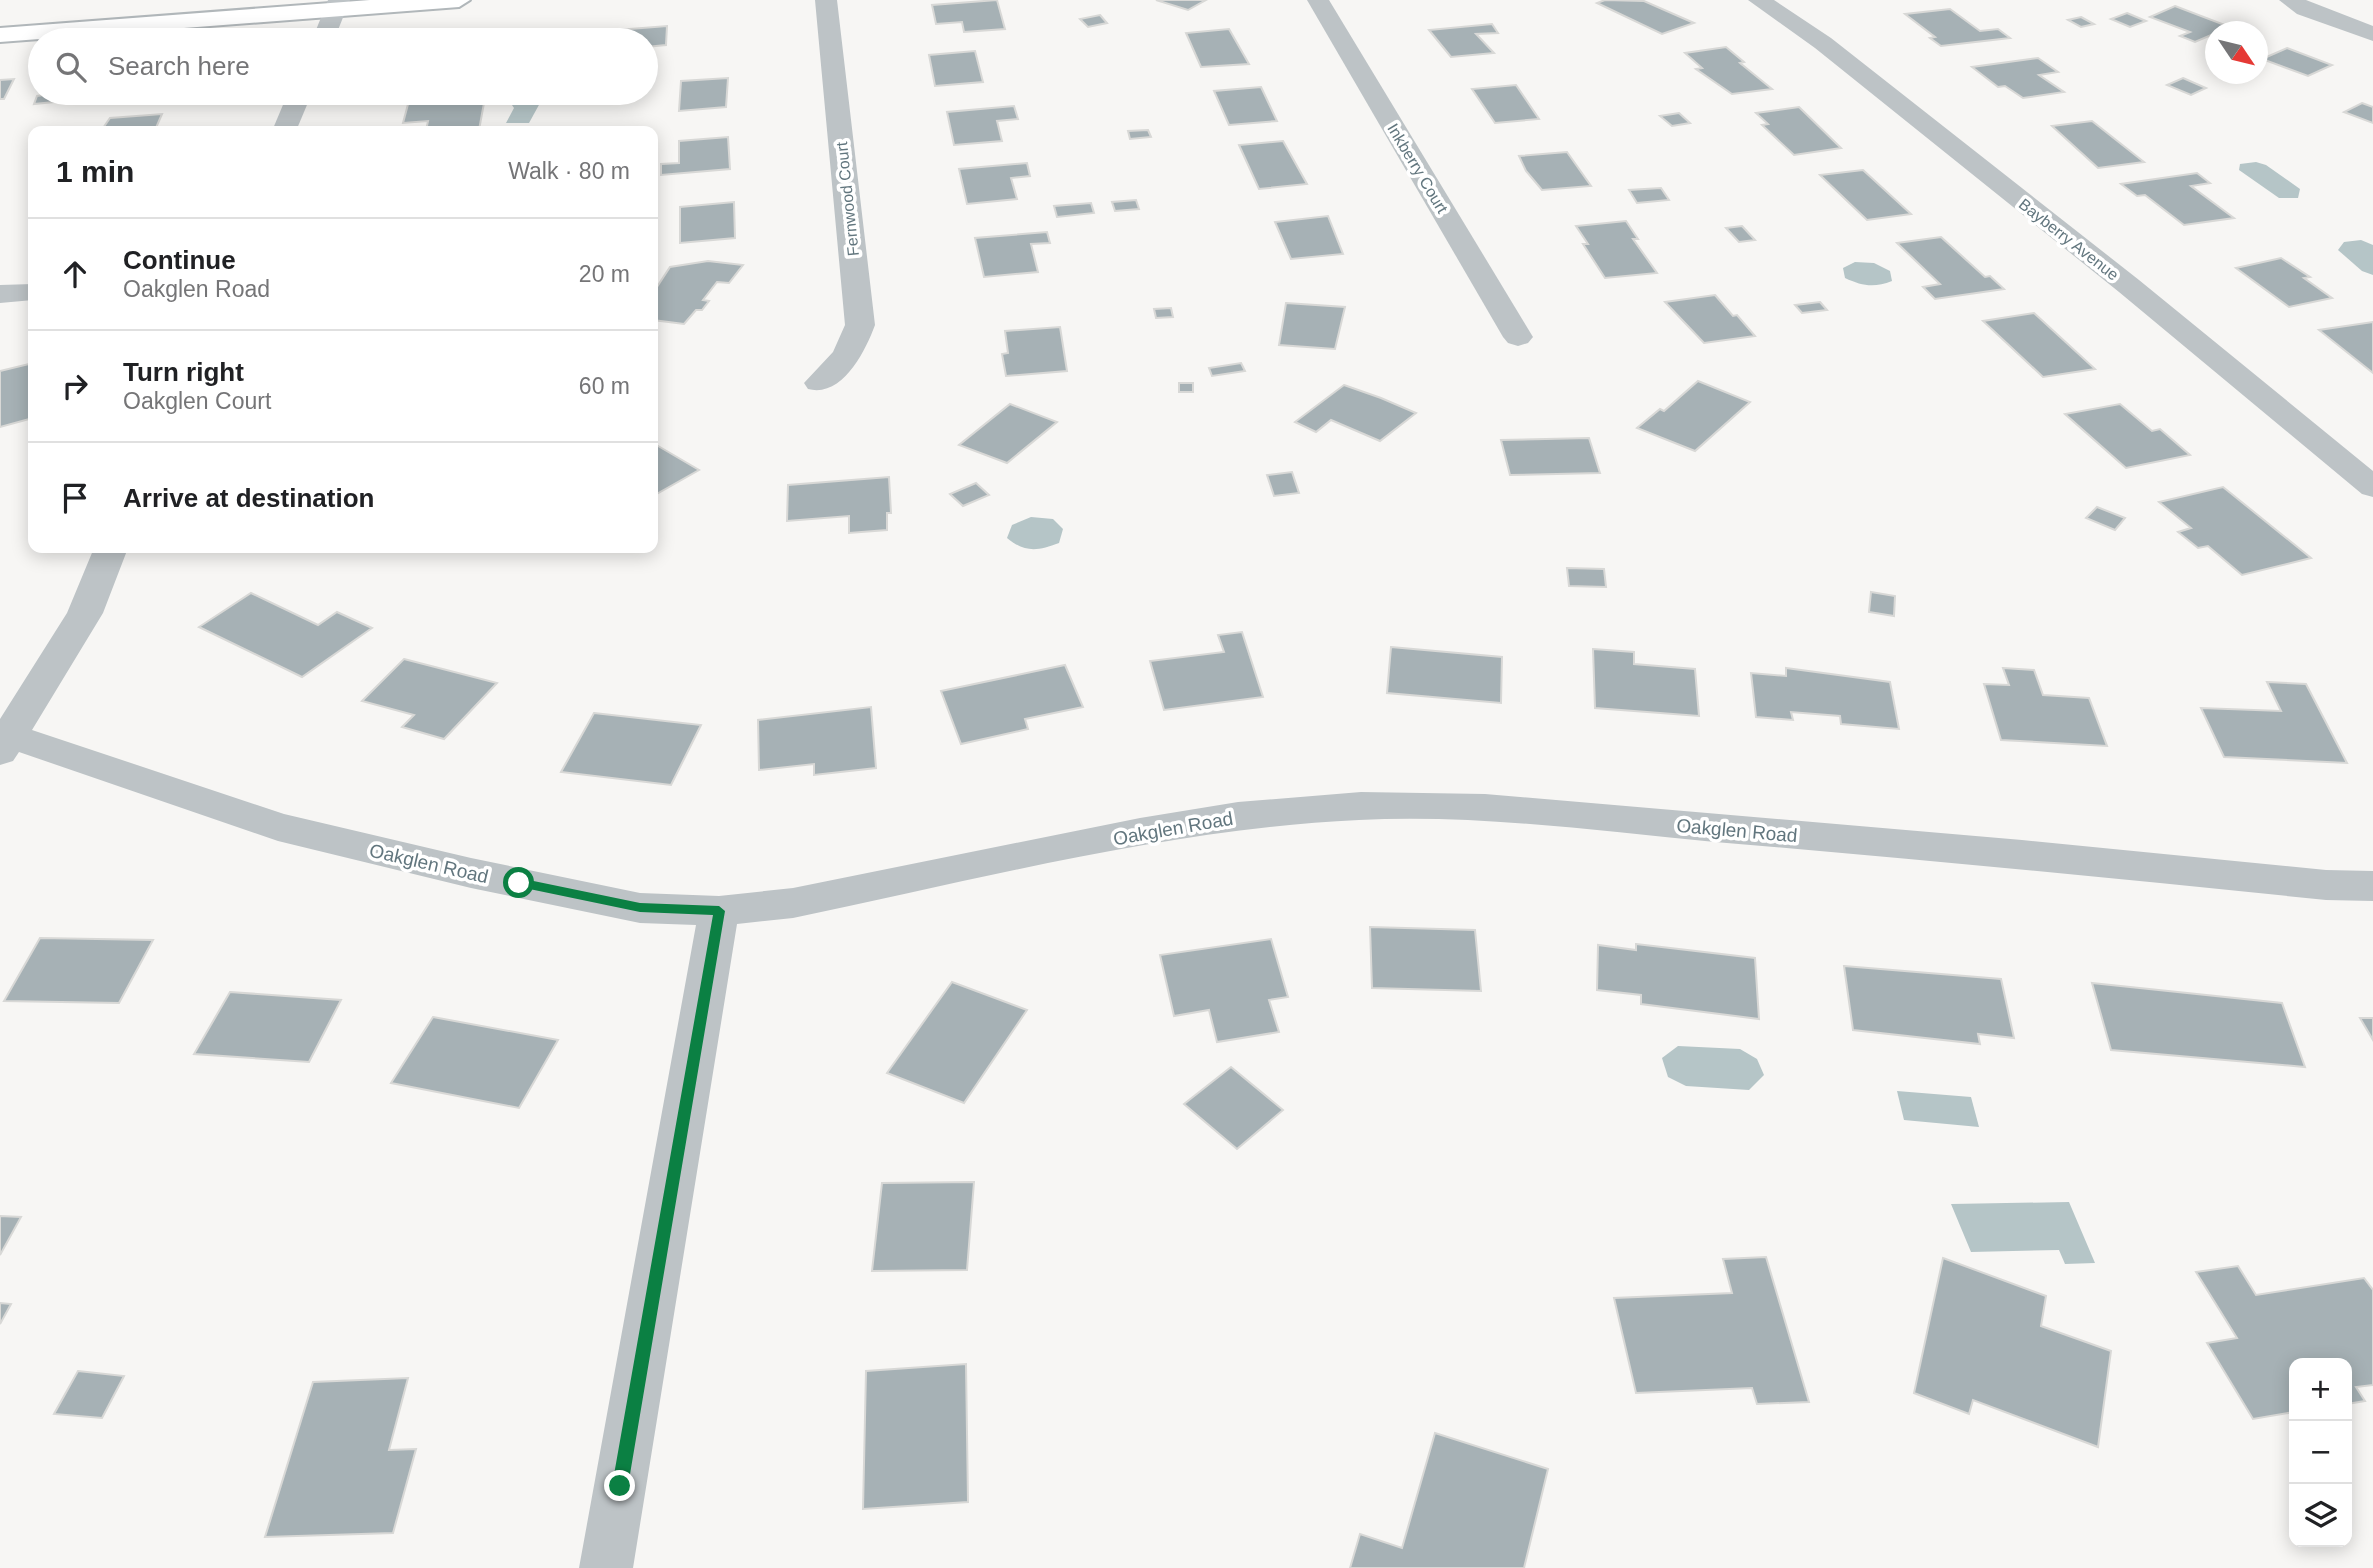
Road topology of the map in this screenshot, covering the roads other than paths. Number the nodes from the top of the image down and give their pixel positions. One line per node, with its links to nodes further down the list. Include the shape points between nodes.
1 (459, 0): 6 (main road)
2 (826, 0): 17 (street, Fernwood Court, via 860,324 852,348)
3 (1318, 0): 16 (street, Inkberry Court)
4 (1759, 0): 18 (street, Bayberry Avenue, via 1823,43)
5 (2290, 0): 10 (street)
6 (338, 5): 7 (main road); 8 (street)
7 (79, 28)
8 (328, 28)
9 (28, 33): 11 (main road)
10 (2373, 34)
11 (0, 35)
12 (295, 105): 13 (street)
13 (286, 126)
14 (28, 292): 15 (street)
15 (0, 293)
16 (1518, 337)
17 (819, 383)
18 (2373, 486)
19 (109, 553): 20 (street, via 85,613)
20 (4, 740): 22 (street, Oakglen Road, via 278,827 640,908)
21 (2373, 886): 22 (street, Oakglen Road, via 1485,808 1361,806 1238,816 1140,832 793,903)
22 (719, 911): 23 (street)
23 (606, 1568)

